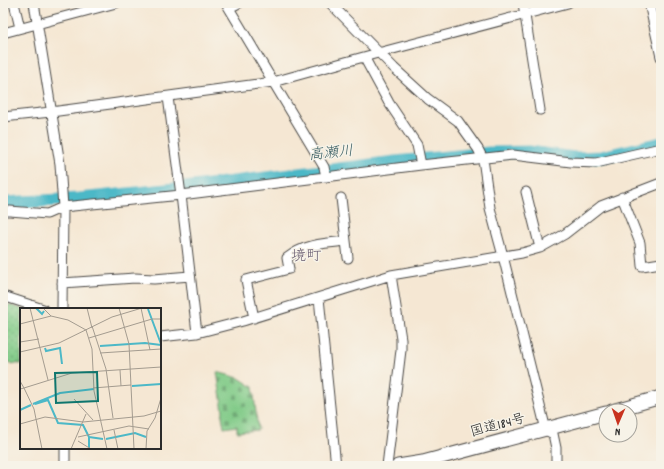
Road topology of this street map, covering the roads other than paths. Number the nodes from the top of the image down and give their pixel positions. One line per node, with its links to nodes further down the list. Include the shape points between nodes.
1 (14, 3): 12 (street)
2 (34, 3): 11 (street)
3 (116, 3): 11 (street)
4 (239, 3): 9 (street)
5 (330, 3): 14 (street)
6 (523, 3): 10 (street)
7 (568, 3): 10 (street)
8 (649, 3): 16 (street)
9 (228, 6): 17 (street)
10 (525, 14): 14 (street); 19 (street)
11 (37, 24): 12 (street); 20 (street)
12 (20, 28): 13 (street)
13 (3, 32)
14 (378, 53): 15 (street); 23 (street, via 428,99 458,121)
15 (364, 57): 17 (street); 24 (street, via 389,103 417,145)
16 (661, 57)
17 (274, 82): 18 (street); 25 (street, via 324,167)
18 (168, 97): 20 (street); 28 (street)
19 (540, 110)
20 (52, 112): 21 (street); 31 (street)
21 (3, 117)
22 (661, 148): 23 (street, via 596,163 512,155)
23 (483, 159): 24 (street); 35 (street, via 490,208)
24 (421, 165): 25 (street)
25 (326, 177): 28 (street)
26 (661, 183): 30 (street)
27 (526, 192): 34 (street)
28 (181, 195): 31 (street); 39 (street)
29 (341, 198): 33 (street)
30 (622, 198): 34 (street, via 601,206 565,234); 37 (street, via 640,242 642,266)
31 (63, 207): 32 (street, via 47,214); 40 (street)
32 (3, 211)
33 (346, 242): 36 (street); 45 (street, via 314,244 287,258 289,269 246,280)
34 (540, 248): 35 (street)
35 (503, 256): 38 (street); 51 (street)
36 (348, 258)
37 (661, 263)
38 (391, 275): 42 (street); 55 (street, via 401,350)
39 (190, 276): 40 (street); 46 (street)
40 (62, 283): 44 (street)
41 (3, 296): 43 (street)
42 (320, 298): 45 (street); 54 (street)
43 (40, 308)
44 (62, 308)
45 (254, 318): 46 (street)
46 (197, 333): 47 (street)
47 (161, 337)
48 (661, 397): 49 (highway)
49 (638, 404)
50 (598, 415): 51 (highway, 国道184号)
51 (546, 430): 56 (highway, 国道184号, via 424,462); 57 (street, via 553,434)
52 (64, 449): 53 (street)
53 (65, 466)
54 (336, 466)
55 (387, 466)
56 (398, 466)
57 (556, 466)

